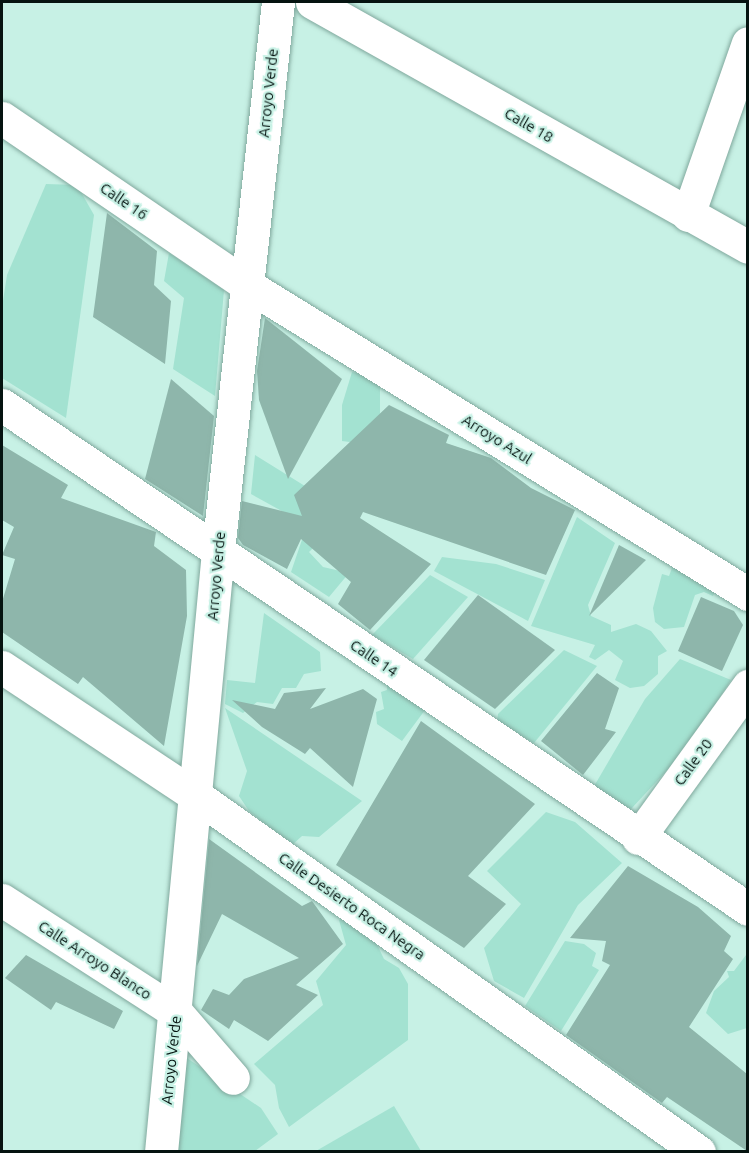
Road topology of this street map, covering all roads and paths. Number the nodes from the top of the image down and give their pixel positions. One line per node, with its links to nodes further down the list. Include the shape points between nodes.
1 (278, 2): 7 (street, Arroyo Verde)
2 (312, 2): 5 (street, Calle 18)
3 (747, 43): 5 (street)
4 (2, 118): 7 (street, Calle 16)
5 (688, 215): 6 (street, Calle 18)
6 (747, 247)
7 (247, 285): 9 (street, Arroyo Verde); 10 (street, Arroyo Azul)
8 (2, 405): 9 (street, Calle 14)
9 (218, 551): 13 (street, Arroyo Verde); 14 (street, Calle 14)
10 (747, 594)
11 (2, 667): 13 (street, Calle Desierto Roca Negra)
12 (747, 686): 14 (street, Calle 20)
13 (198, 797): 17 (street, Arroyo Verde); 20 (street, Calle Desierto Roca Negra)
14 (638, 838): 16 (street, Calle 14)
15 (2, 900): 17 (street, Calle Arroyo Blanco)
16 (747, 909)
17 (176, 1012): 18 (street, Calle Arroyo Blanco); 19 (street, Arroyo Verde)
18 (233, 1078)
19 (161, 1152)
20 (699, 1152)

